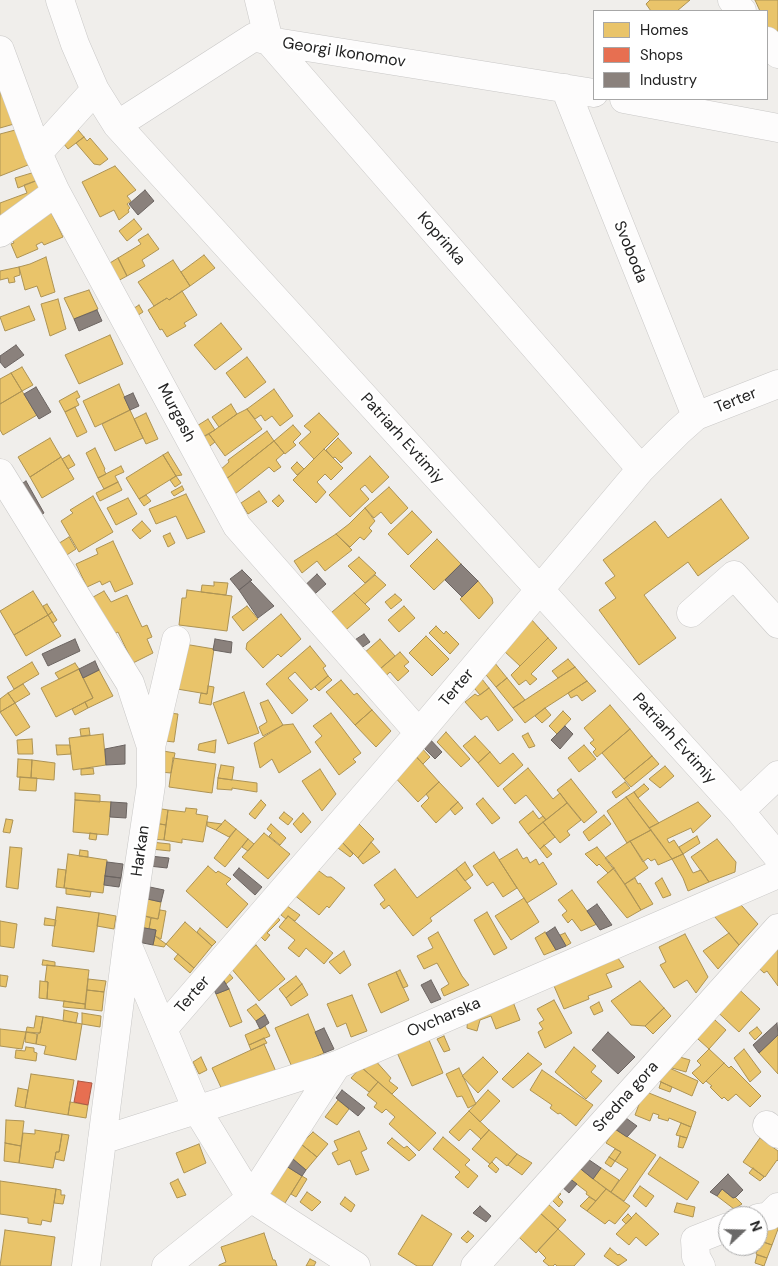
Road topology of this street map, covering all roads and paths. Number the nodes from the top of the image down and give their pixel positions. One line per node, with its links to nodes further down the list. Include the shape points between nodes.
1 (60, 0): 10 (street, Patriarh Evtimiy)
2 (259, 0): 5 (street, Koprinka)
3 (732, 0): 4 (street)
4 (741, 10)
5 (269, 41): 9 (street, Georgi Ikonomov); 13 (street, Georgi Ikonomov, via 254,37); 20 (street, Koprinka)
6 (768, 42): 8 (street)
7 (0, 50): 15 (street, Murgash)
8 (778, 54)
9 (565, 88): 11 (street, Georgi Ikonomov); 19 (street, Svoboda)
10 (95, 90): 13 (street, Patriarh Evtimiy); 15 (street)
11 (593, 93)
12 (629, 100): 14 (street)
13 (117, 125): 22 (street, Patriarh Evtimiy)
14 (778, 128)
15 (38, 153): 16 (street, Murgash)
16 (56, 192): 17 (street); 26 (street, Murgash, via 238,526)
17 (0, 233)
18 (778, 384): 19 (street, Terter)
19 (696, 416): 20 (street, Terter)
20 (641, 469): 22 (street, Terter)
21 (0, 473): 27 (street, Harkan, via 130,683)
22 (540, 590): 26 (street, Terter); 29 (street, Patriarh Evtimiy)
23 (691, 613): 24 (street, via 734,575)
24 (778, 624)
25 (176, 640): 27 (street)
26 (419, 733): 34 (street, Terter)
27 (151, 747): 33 (street, Harkan, via 151,785)
28 (778, 775): 29 (street)
29 (740, 811): 30 (street, Patriarh Evtimiy)
30 (778, 857)
31 (778, 874): 35 (street, Ovcharska)
32 (778, 928): 46 (street, Sredna gora)
33 (127, 945): 34 (street); 37 (street, Harkan)
34 (163, 1030): 36 (street)
35 (337, 1064): 36 (street, Ovcharska); 38 (street)
36 (197, 1110): 37 (street, Ovcharska); 38 (street)
37 (102, 1140): 43 (street, Harkan)
38 (251, 1198): 44 (street); 45 (street)
39 (778, 1207): 40 (street)
40 (768, 1216)
41 (718, 1231): 42 (street, via 695,1240)
42 (698, 1262)
43 (86, 1266)
44 (166, 1266)
45 (356, 1266)
46 (475, 1266)

